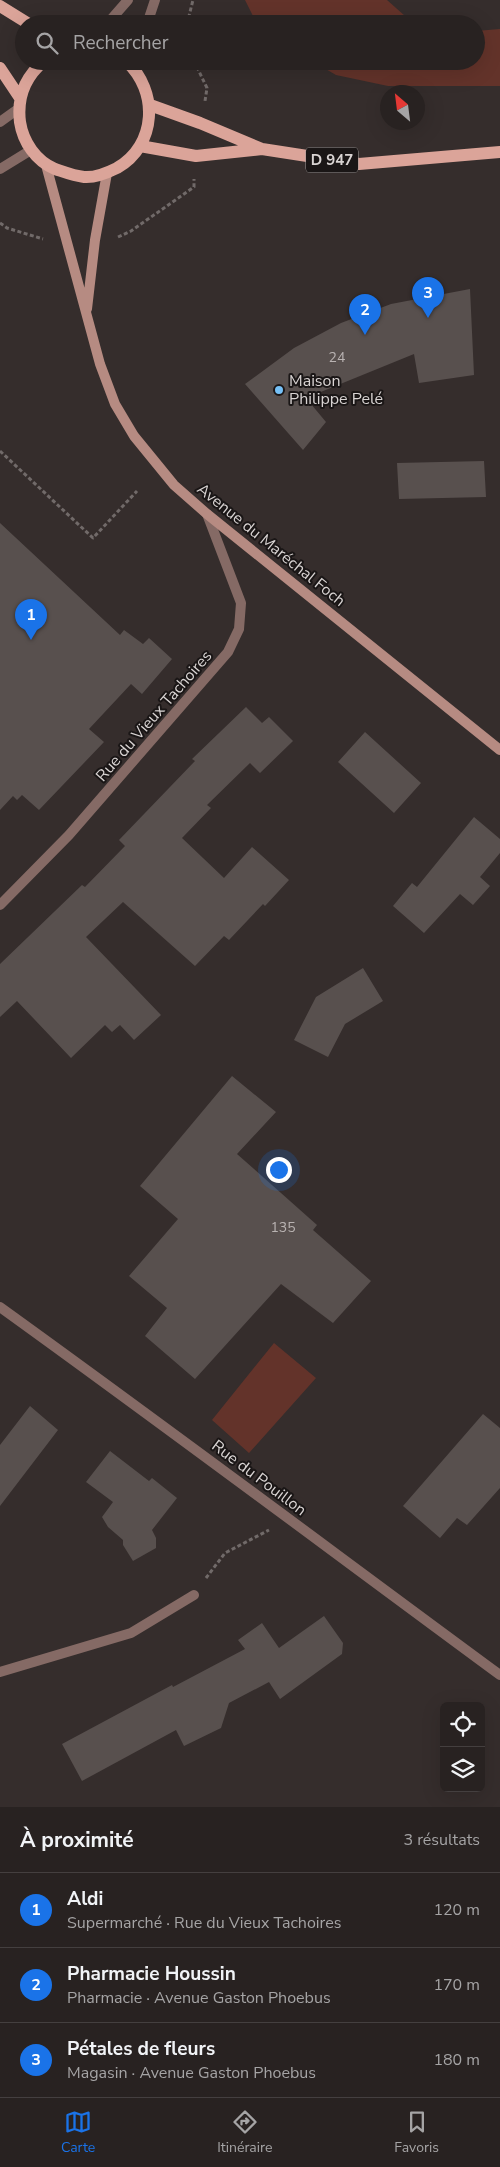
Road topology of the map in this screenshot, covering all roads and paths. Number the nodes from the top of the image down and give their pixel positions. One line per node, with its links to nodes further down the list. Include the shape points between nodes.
1 (128, 0): 5 (street)
2 (155, 0): 6 (street)
3 (193, 0): 7 (path)
4 (0, 6): 8 (main road)
5 (115, 15)
6 (150, 15)
7 (189, 15)
8 (15, 16)
9 (0, 68): 13 (main road)
10 (35, 70): 13 (main road, via 23,87)
11 (136, 70): 15 (main road)
12 (198, 70): 14 (path, via 207,88)
13 (19, 104): 16 (street); 19 (main road, via 21,131)
14 (204, 104)
15 (150, 105): 17 (main road, via 148,126); 18 (main road, D 947)
16 (0, 122)
17 (140, 146): 18 (main road, D 947, via 196,156); 24 (main road, via 126,162)
18 (262, 149): 20 (main road, D 947, via 359,164)
19 (31, 150): 21 (main road); 22 (street)
20 (500, 152)
21 (46, 165): 24 (main road, via 86,178); 28 (main road, Avenue du Maréchal Foch)
22 (0, 169)
23 (195, 172): 27 (path, via 194,187 131,232)
24 (107, 173): 28 (main road, Avenue du Maréchal Foch)
25 (0, 223): 26 (path)
26 (47, 240)
27 (113, 240)
28 (86, 315): 31 (main road, Avenue du Maréchal Foch, via 115,404 134,436 174,485)
29 (0, 451): 30 (path, via 93,538)
30 (137, 491)
31 (207, 514): 32 (main road, Avenue du Maréchal Foch); 33 (street, Rue du Vieux Tachoires, via 242,603 239,629 228,652 69,835)
32 (500, 750)
33 (0, 905)
34 (0, 1307): 35 (street, Rue du Pouillon, via 161,1422)
35 (288, 1519): 36 (path, via 225,1553); 38 (street, Rue du Pouillon)
36 (194, 1595): 37 (street, via 131,1632)
37 (0, 1672)
38 (500, 1675)

